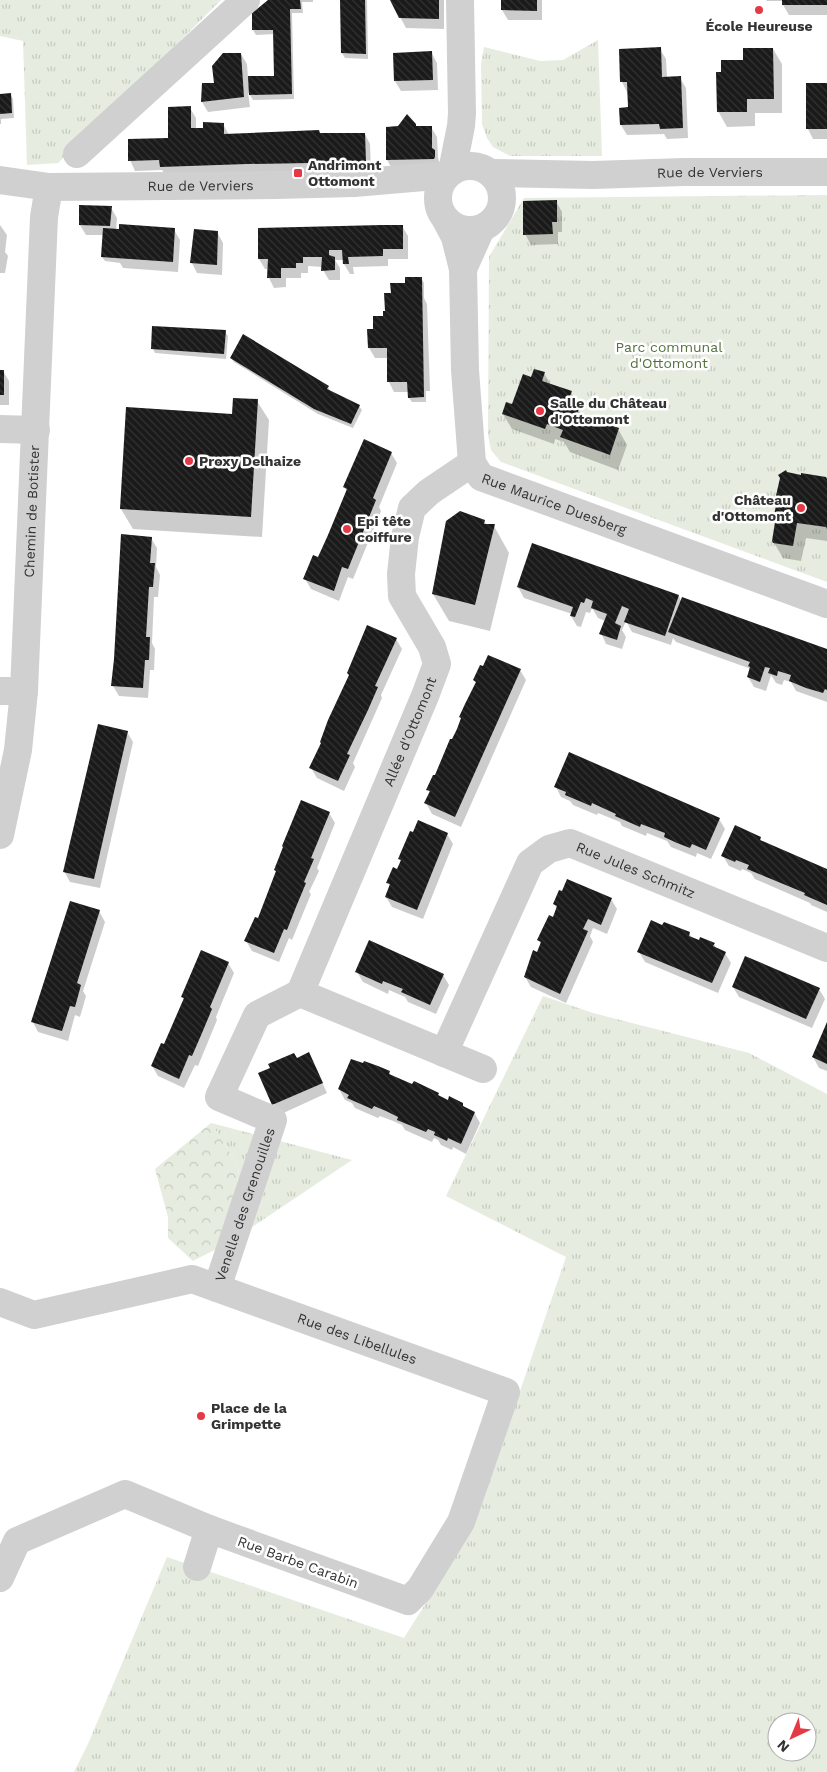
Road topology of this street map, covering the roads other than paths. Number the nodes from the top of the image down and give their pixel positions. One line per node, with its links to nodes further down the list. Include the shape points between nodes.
1 (246, 0): 4 (street)
2 (460, 0): 3 (street)
3 (461, 126): 5 (street, via 472,150); 7 (street)
4 (77, 154)
5 (489, 172): 7 (street, via 476,166 464,166); 8 (street, Rue de Verviers); 12 (street, via 499,183)
6 (827, 172): 8 (street, Rue de Verviers)
7 (449, 173): 10 (street, Rue de Verviers); 13 (street, via 438,192)
8 (593, 175): 12 (street, Rue de Verviers, via 518,191)
9 (0, 180): 11 (street, Rue de Verviers)
10 (354, 183): 11 (street, Rue de Verviers); 13 (street, Rue de Verviers, via 417,195)
11 (49, 187): 17 (street, Chemin de Botister, via 44,217)
12 (502, 207): 14 (street, via 490,224)
13 (442, 212): 14 (street, via 456,228 468,231); 15 (street, Rue Maurice Duesberg, via 455,237)
14 (481, 229): 15 (street, Rue Maurice Duesberg)
15 (463, 269): 18 (street, Rue Maurice Duesberg, via 465,370)
16 (0, 429): 17 (street)
17 (36, 430): 20 (street, Chemin de Botister)
18 (472, 463): 19 (street, Rue Maurice Duesberg, via 481,477); 23 (street, Allée d'Ottomont, via 429,492 412,508 405,537 402,596 432,647 437,664)
19 (827, 604)
20 (12, 691): 21 (street, Chemin de Botister, via 18,750)
21 (0, 835)
22 (827, 948): 24 (street, Rue Jules Schmitz, via 570,842 549,849 530,863)
23 (300, 993): 24 (street); 26 (street, Venelle des Grenouilles, via 257,1014 219,1097 273,1120)
24 (444, 1053): 25 (street)
25 (483, 1070)
26 (217, 1288): 27 (street, Rue des Libellules, via 192,1279 34,1315); 31 (street, Rue des Libellules, via 506,1392 461,1522)
27 (0, 1302)
28 (209, 1529): 29 (street); 30 (street, via 125,1494 17,1541); 31 (street, Rue Barbe Carabin, via 408,1601)
29 (197, 1567)
30 (0, 1578)
31 (420, 1589)

